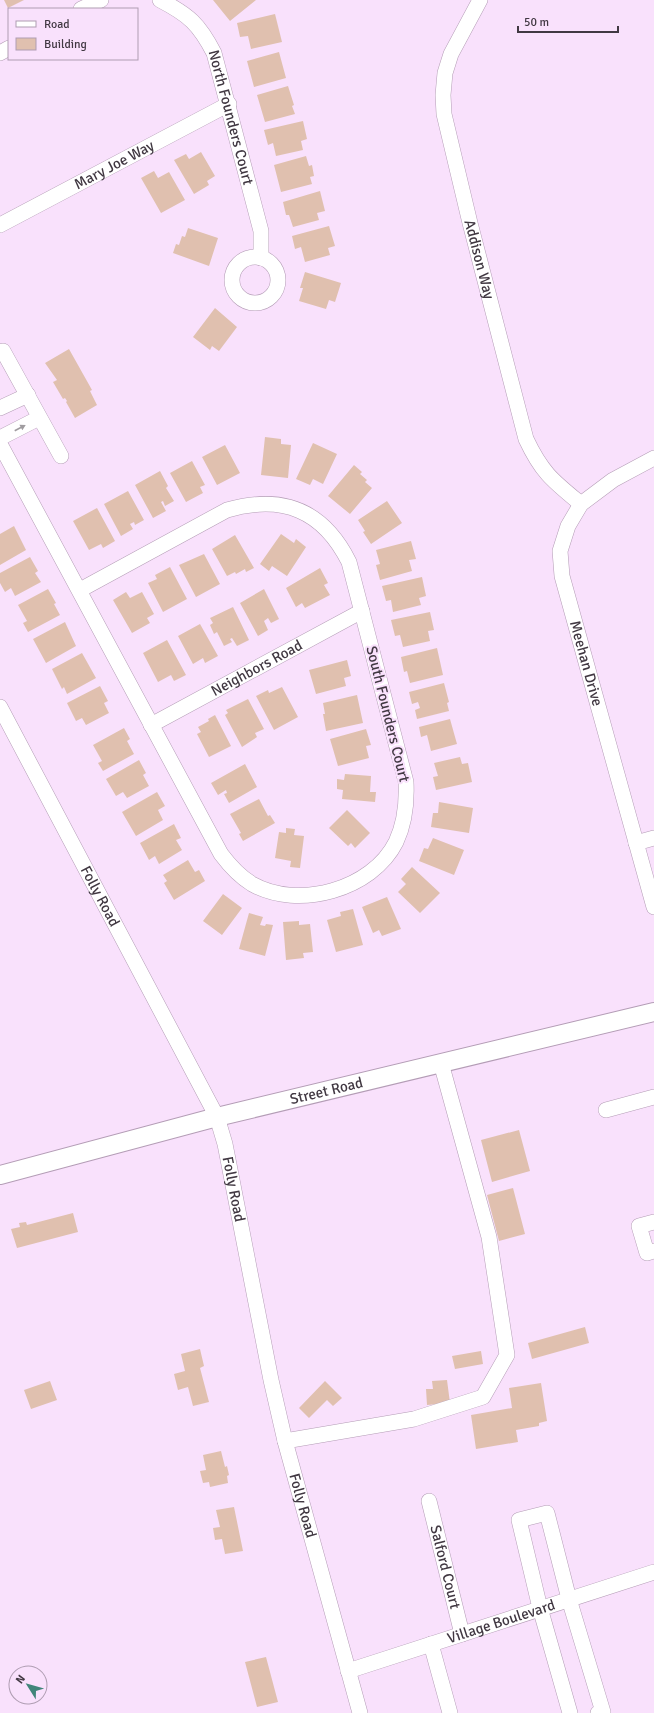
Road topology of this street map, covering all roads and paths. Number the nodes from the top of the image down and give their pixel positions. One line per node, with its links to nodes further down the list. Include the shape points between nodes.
1 (101, 0): 4 (street)
2 (160, 0): 5 (street, North Founders Court, via 191,18 202,30 214,53)
3 (480, 0): 16 (street, Addison Way, via 451,54 445,73 444,114 526,439 542,469)
4 (83, 8)
5 (229, 104): 6 (street, Mary Joe Way); 7 (street, North Founders Court, via 261,231)
6 (0, 225)
7 (261, 258)
8 (3, 350): 9 (street)
9 (28, 394): 10 (street); 11 (street)
10 (0, 408)
11 (40, 418): 12 (street, one-way to 11); 14 (street)
12 (0, 438)
13 (0, 444): 17 (street, South Founders Court)
14 (61, 456)
15 (654, 458): 16 (street, Meehan Drive, via 613,480)
16 (581, 504): 22 (street, Meehan Drive, via 568,526 560,551 562,576)
17 (80, 590): 18 (street, South Founders Court, via 227,510 258,503 278,504 308,515 333,535 349,562); 20 (street, South Founders Court)
18 (362, 611): 20 (street, Neighbors Road); 20 (street, South Founders Court, via 406,782 407,803 396,842 374,868 352,884 333,891 287,895 252,884 237,873 221,854)
19 (0, 706): 28 (street, Folly Road)
20 (151, 724)
21 (654, 838): 22 (street)
22 (636, 843): 23 (street, Meehan Drive)
23 (654, 907)
24 (654, 1012): 25 (main road, Street Road)
25 (441, 1063): 28 (main road, Street Road); 32 (street, via 489,1237 508,1355 483,1397 414,1419)
26 (654, 1097): 27 (street)
27 (606, 1110)
28 (217, 1117): 29 (main road, Street Road); 32 (street, Folly Road, via 225,1144)
29 (0, 1175)
30 (654, 1222): 31 (street, via 639,1226 647,1253)
31 (654, 1251)
32 (285, 1441): 39 (street, Folly Road)
33 (429, 1501): 37 (street, Salford Court)
34 (654, 1572): 35 (street, Village Boulevard)
35 (569, 1599): 36 (street, Village Boulevard); 36 (street, via 547,1513 519,1520); 43 (street, via 603,1712)
36 (540, 1608): 37 (street, Village Boulevard); 42 (street)
37 (462, 1634): 38 (street, Village Boulevard)
38 (431, 1644): 39 (street, Village Boulevard); 41 (street)
39 (348, 1670): 40 (street, Folly Road)
40 (360, 1713)
41 (450, 1713)
42 (570, 1713)
43 (598, 1713)

